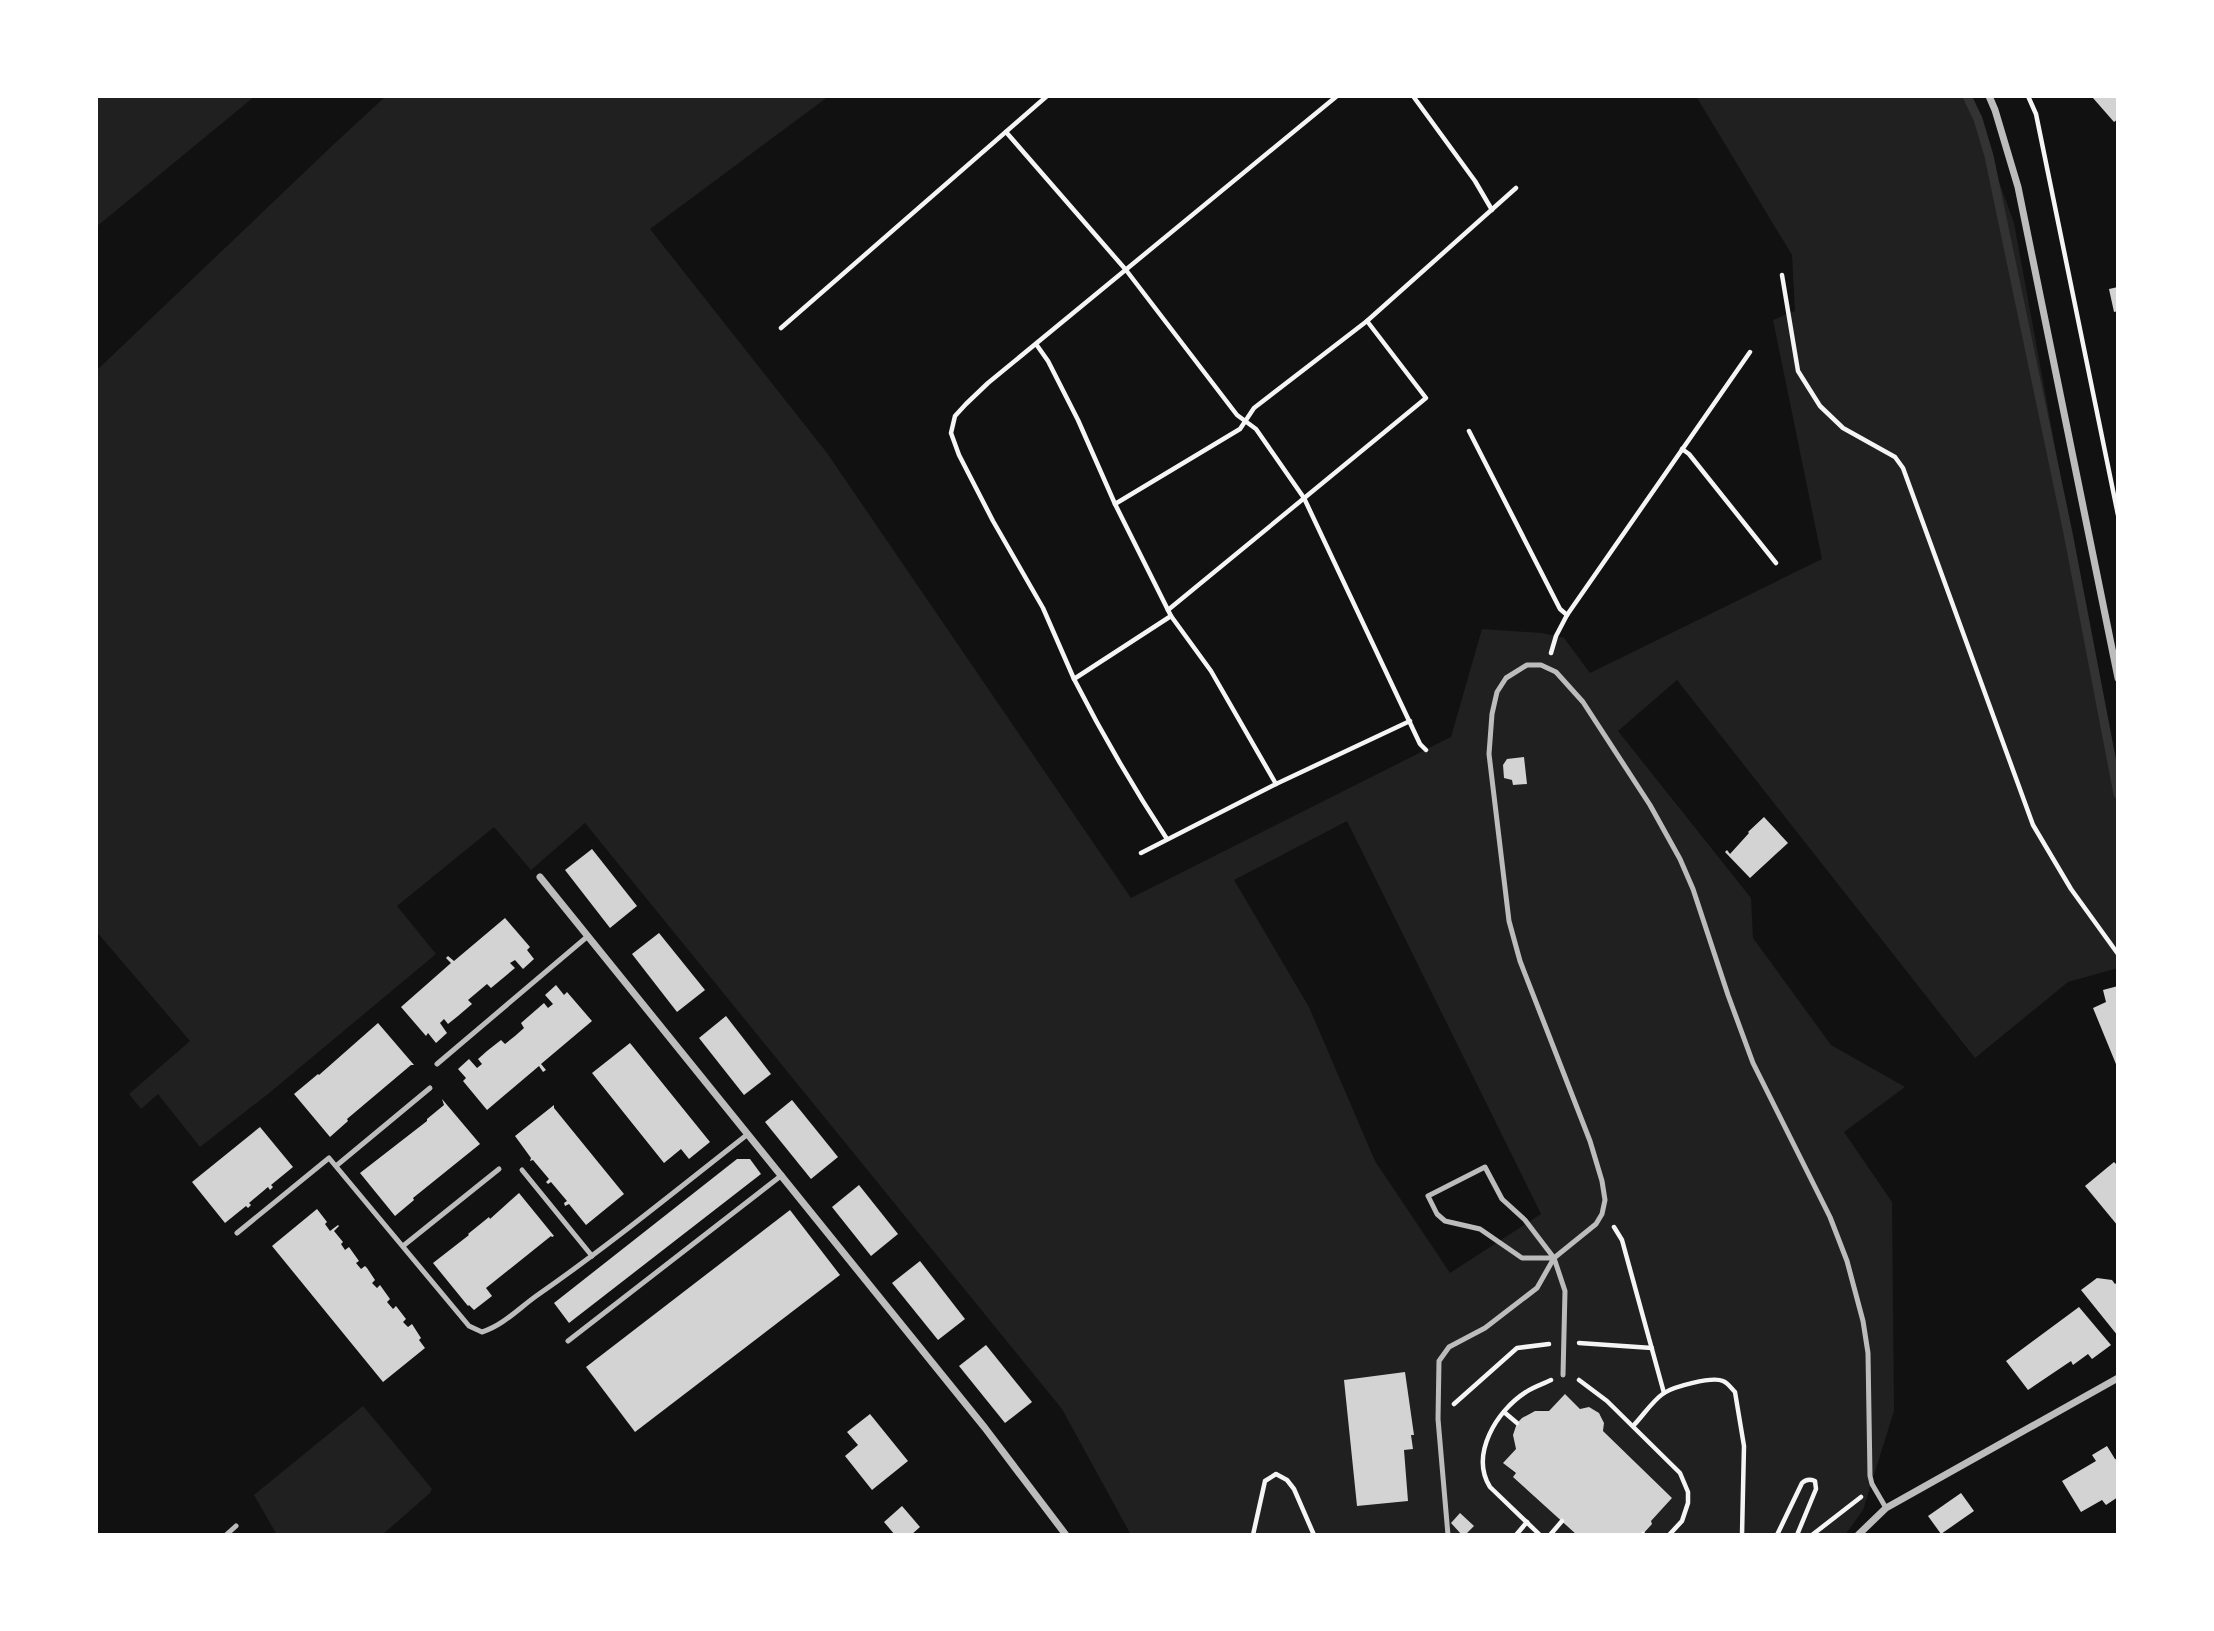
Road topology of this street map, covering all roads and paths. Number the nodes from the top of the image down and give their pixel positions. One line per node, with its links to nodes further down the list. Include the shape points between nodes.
1 (1047, 96): 6 (path)
2 (1337, 96): 9 (path)
3 (1413, 96): 8 (path)
4 (1989, 96): 26 (street, via 2018,187)
5 (2028, 96): 20 (path, via 2036,114)
6 (1006, 132): 9 (path); 12 (path)
7 (1516, 188): 8 (path)
8 (1492, 210): 11 (path)
9 (1126, 270): 13 (path); 15 (path, via 1237,415)
10 (1782, 275): 35 (path, via 1798,371 1820,406 1843,428 1895,457 1903,468 2033,825)
11 (1367, 321): 15 (path, via 1254,408); 18 (path, via 1426,398)
12 (781, 328)
13 (1036, 344): 19 (path, via 1078,420); 27 (path, via 965,404 951,433 993,521 1043,608)
14 (1751, 352): 17 (path)
15 (1247, 421): 18 (path); 19 (path)
16 (1469, 431): 23 (path, via 1560,610)
17 (1682, 449): 21 (path); 23 (path)
18 (1304, 498): 22 (path); 28 (path)
19 (1115, 504): 22 (path)
20 (2118, 515)
21 (1776, 563)
22 (1168, 610): 24 (path)
23 (1567, 615): 25 (path)
24 (1171, 616): 27 (path); 30 (path, via 1211,671)
25 (1548, 667): 43 (lane, via 1527,665 1500,685 1492,714 1489,767 1510,930 1590,1141); 59 (lane, via 1583,702 1680,859 1753,1063 1840,1240 1868,1353 1870,1476)
26 (2118, 678)
27 (1074, 679): 31 (path)
28 (1410, 722): 29 (path); 30 (path)
29 (1426, 750)
30 (1276, 784): 31 (path)
31 (1167, 839): 32 (path)
32 (1141, 853)
33 (540, 877): 34 (street)
34 (588, 936): 36 (lane); 38 (street)
35 (2118, 954)
36 (437, 1065)
37 (429, 1088): 39 (lane)
38 (748, 1134): 42 (street); 46 (lane)
39 (335, 1166): 44 (lane, via 329,1158); 45 (lane)
40 (499, 1168): 45 (lane)
41 (522, 1170): 46 (lane)
42 (782, 1174): 48 (lane); 64 (street)
43 (1604, 1207): 47 (lane, via 1592,1229); 50 (path, via 1622,1240)
44 (237, 1233)
45 (402, 1246): 46 (lane, via 469,1326 482,1332 495,1328)
46 (592, 1256)
47 (1554, 1258): 47 (lane, via 1502,1199 1485,1167 1428,1196 1445,1221 1480,1229 1522,1258); 49 (lane, via 1565,1291); 55 (lane, via 1538,1288 1444,1354 1438,1369)
48 (568, 1340)
49 (1563, 1342): 50 (path); 51 (lane); 55 (path, via 1517,1348)
50 (1651, 1348): 53 (path)
51 (1563, 1375): 54 (path, via 1527,1391); 57 (path, via 1588,1386)
52 (2118, 1378): 59 (street)
53 (1664, 1393): 57 (path); 72 (path, via 1714,1379 1735,1392 1744,1446)
54 (1504, 1412): 56 (path); 61 (path, via 1483,1449 1484,1478)
55 (1438, 1419): 67 (lane)
56 (1517, 1423)
57 (1633, 1426): 71 (path, via 1674,1465 1685,1482 1686,1511)
58 (1856, 1501): 75 (path)
59 (1886, 1508): 76 (street)
60 (1562, 1521): 70 (path)
61 (1527, 1522): 68 (path); 69 (path)
62 (236, 1526): 63 (lane)
63 (226, 1535)
64 (1066, 1535)
65 (1253, 1535): 66 (path, via 1265,1481 1276,1474 1294,1489)
66 (1314, 1535)
67 (1448, 1535)
68 (1516, 1535)
69 (1540, 1535)
70 (1550, 1535)
71 (1669, 1535)
72 (1742, 1535)
73 (1777, 1535): 74 (path, via 1802,1483 1812,1480 1816,1489)
74 (1797, 1535)
75 (1812, 1535)
76 (1858, 1535)

